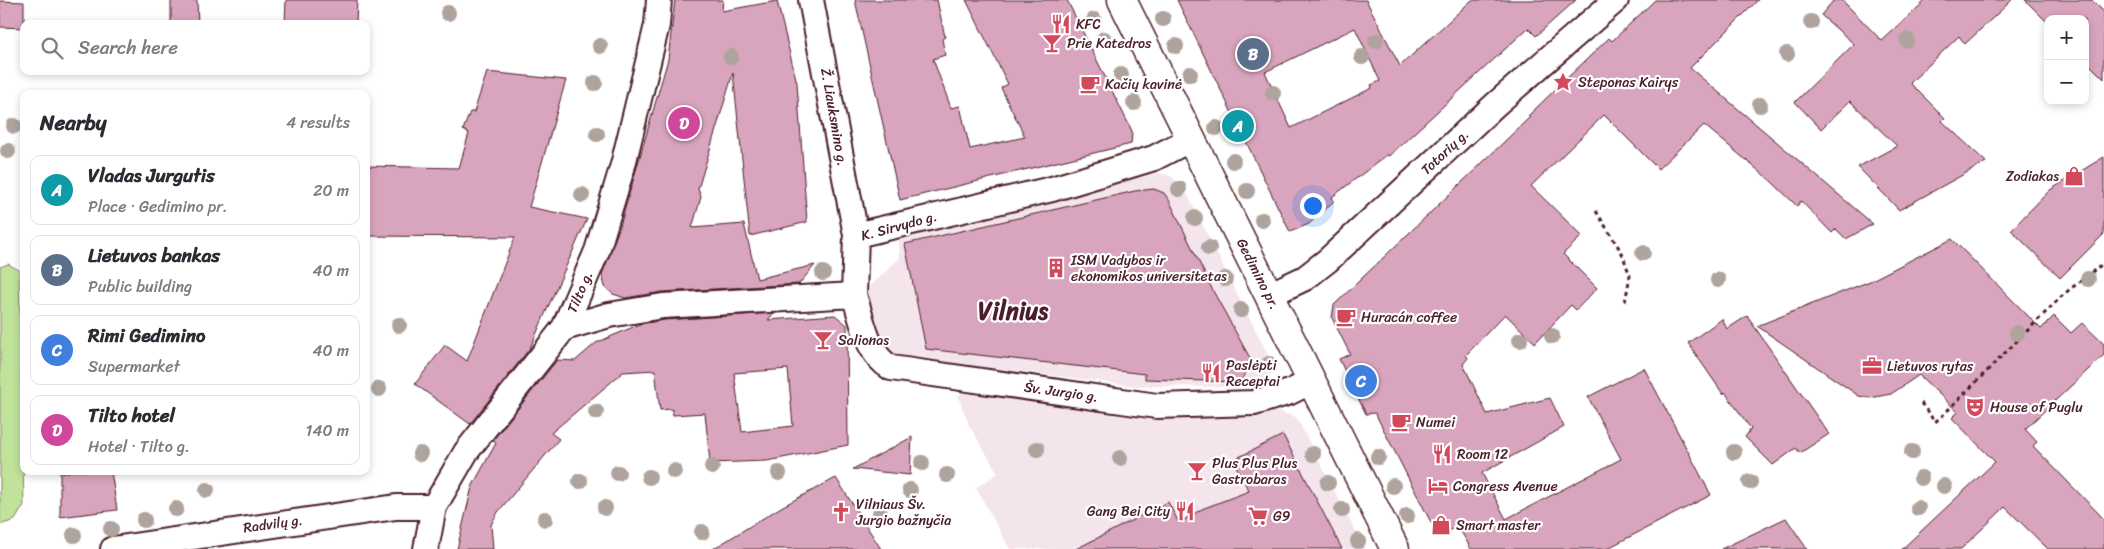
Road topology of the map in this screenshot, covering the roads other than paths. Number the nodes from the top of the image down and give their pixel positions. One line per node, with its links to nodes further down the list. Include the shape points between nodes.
1 (659, 0): 9 (street, Tilto g., via 657,26 623,165 597,251)
2 (811, 0): 6 (street, Ž. Liauksmino g.)
3 (1122, 0): 5 (main road, Gedimino pr.)
4 (1616, 0): 8 (street, Totorių g., via 1496,104 1328,260 1305,278)
5 (1191, 139): 6 (street, K. Sirvydo g., via 1154,158 1052,188); 8 (main road, Gedimino pr.)
6 (856, 235): 7 (street, K. Sirvydo g.)
7 (854, 295): 9 (street, via 663,306 609,315); 10 (street, Šv. Jurgio g., via 873,353 891,368 1157,406 1254,403)
8 (1269, 295): 10 (main road, Gedimino pr.)
9 (564, 328): 11 (street, Tilto g., via 466,452)
10 (1312, 381): 14 (main road, Gedimino pr.)
11 (434, 507): 12 (street, Radvilų g., via 396,507); 13 (street, Tilto g.)
12 (112, 549)
13 (426, 549)
14 (1395, 549)

